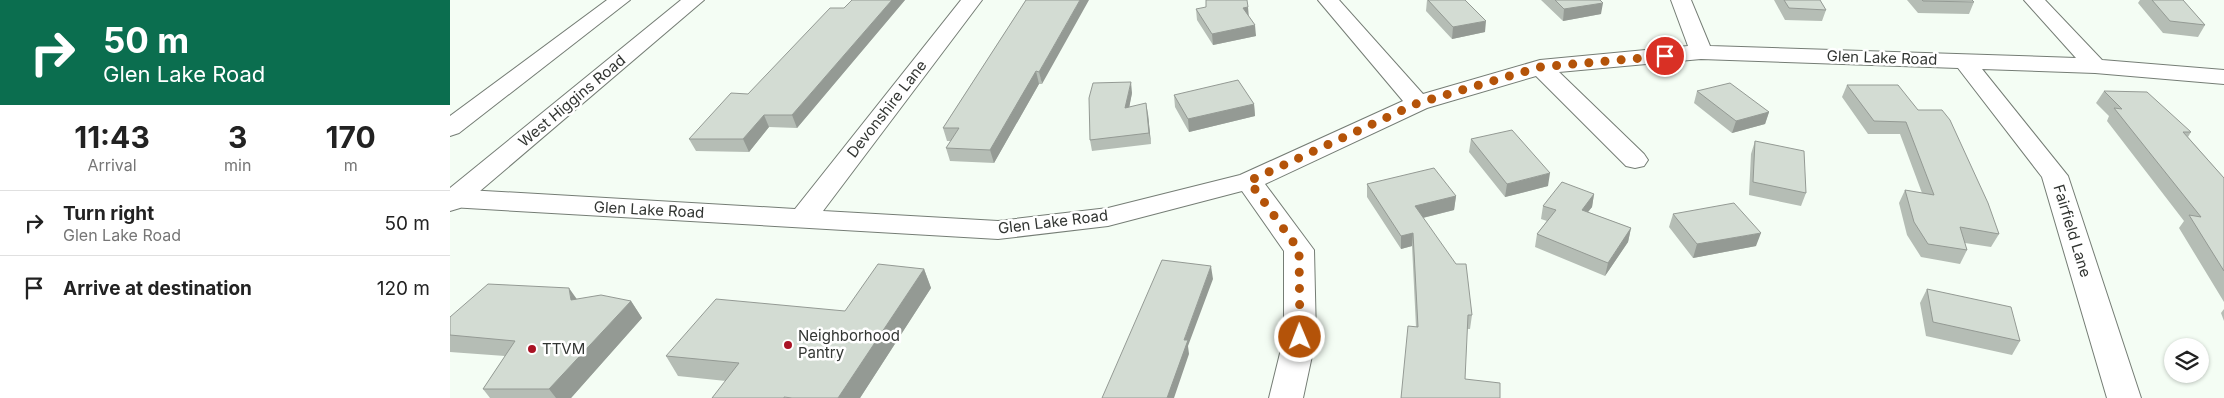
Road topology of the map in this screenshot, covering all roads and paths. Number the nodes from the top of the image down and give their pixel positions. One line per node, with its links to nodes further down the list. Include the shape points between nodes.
1 (620, 0): 13 (street)
2 (694, 0): 16 (street, West Higgins Road)
3 (972, 0): 17 (street, Devonshire Lane)
4 (1328, 0): 12 (street)
5 (1681, 0): 7 (street)
6 (2034, 0): 9 (street)
7 (1701, 52): 8 (street, Glen Lake Road); 10 (street, Glen Lake Road)
8 (1964, 61): 9 (street, Glen Lake Road); 19 (street, Fairfield Lane, via 2055,176)
9 (2095, 66): 11 (street, Glen Lake Road)
10 (1540, 67): 12 (street, Glen Lake Road); 14 (street)
11 (2224, 77)
12 (1418, 103): 15 (street, Glen Lake Road)
13 (450, 128)
14 (1635, 160)
15 (1249, 181): 17 (street, Glen Lake Road, via 1108,216 998,230); 18 (street, via 1299,250 1300,337)
16 (451, 200): 17 (street, Glen Lake Road)
17 (802, 219)
18 (1286, 398)
19 (2124, 398)

